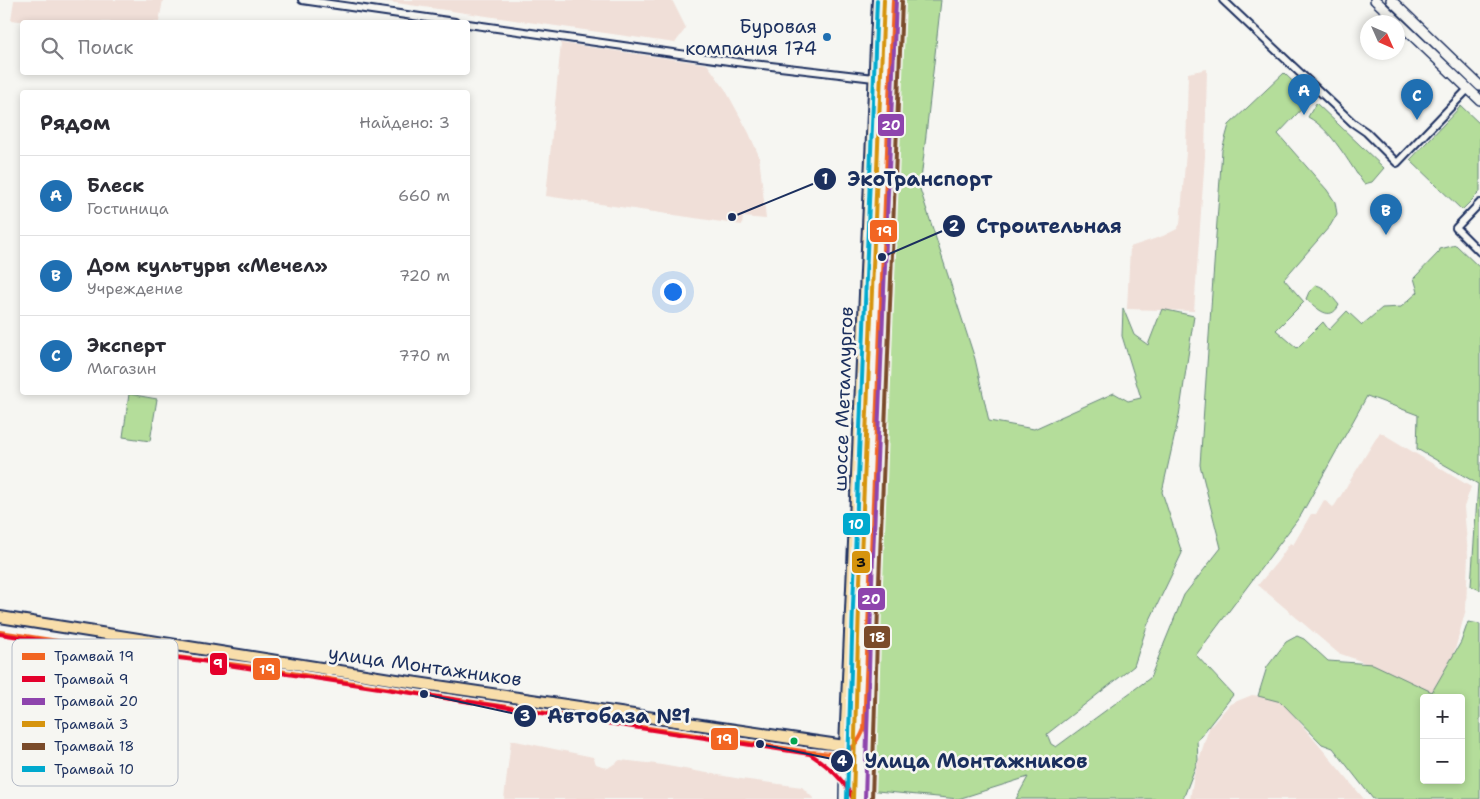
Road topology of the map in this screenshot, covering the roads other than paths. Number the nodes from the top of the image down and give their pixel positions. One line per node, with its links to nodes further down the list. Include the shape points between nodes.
1 (302, 0): 6 (street)
2 (878, 0): 8 (main road, шоссе Металлургов)
3 (1223, 0): 10 (street, via 1398,163)
4 (1375, 0): 10 (main road)
5 (1390, 0): 9 (main road)
6 (441, 20)
7 (470, 24): 8 (street)
8 (874, 78): 17 (main road, шоссе Металлургов)
9 (1478, 81): 10 (main road)
10 (1468, 89): 11 (main road)
11 (1480, 100)
12 (1480, 204): 13 (street, via 1456,228)
13 (1480, 252)
14 (0, 617): 15 (main road, улица Монтажников)
15 (138, 639)
16 (178, 645): 17 (main road, улица Монтажников)
17 (845, 746): 18 (main road, шоссе Металлургов)
18 (844, 799)

